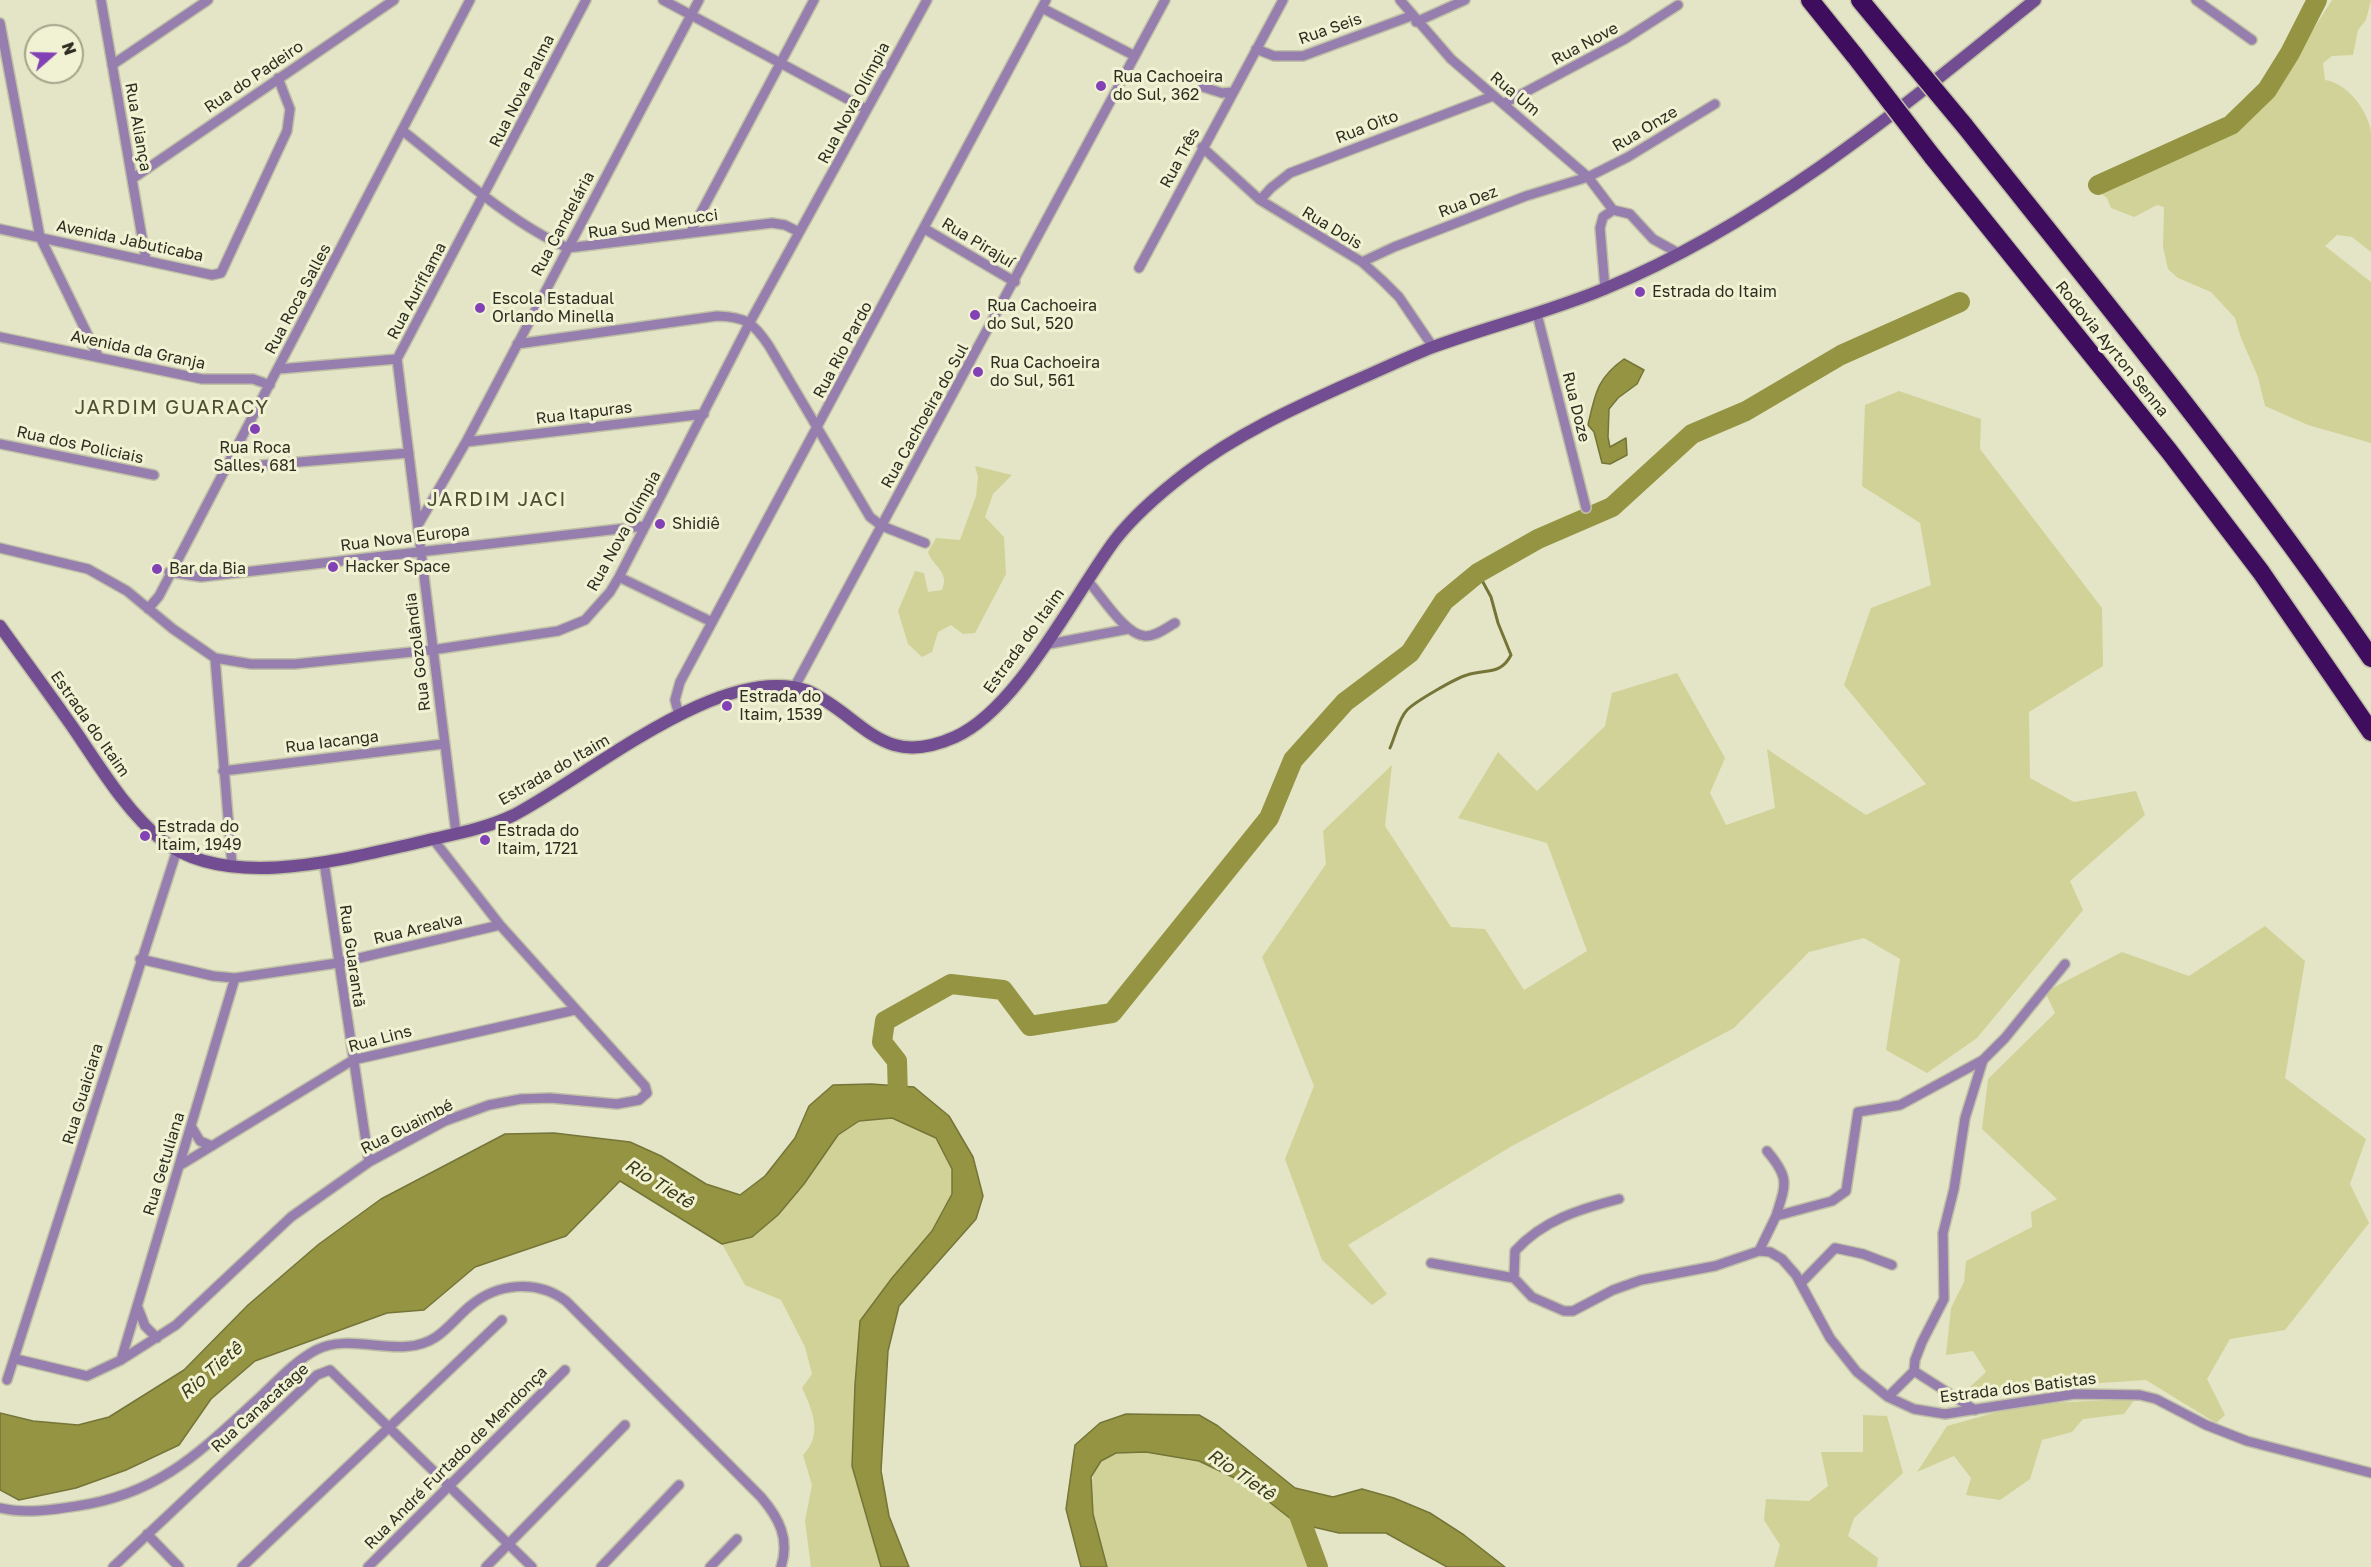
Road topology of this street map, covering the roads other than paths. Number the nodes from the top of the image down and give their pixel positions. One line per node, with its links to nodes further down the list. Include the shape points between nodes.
1 (101, 0): 27 (street, Rua Aliança)
2 (208, 0): 27 (street)
3 (394, 0): 28 (street, Rua do Padeiro)
4 (470, 0): 35 (street, Rua Roca Salles)
5 (586, 0): 39 (street, Rua Nova Palma)
6 (663, 0): 20 (street)
7 (699, 0): 20 (street, Rua Candelária)
8 (814, 0): 26 (street)
9 (927, 0): 34 (street, Rua Nova Olímpia)
10 (1165, 0): 25 (street, Rua Cachoeira do Sul)
11 (1283, 0): 24 (street, Rua Três)
12 (1400, 0): 21 (street, Rua Um)
13 (1465, 0): 21 (street, Rua Seis)
14 (1810, 0): 91 (highway, Rodovia Ayrton Senna, bridge, via 2183,470 2261,572)
15 (1860, 0): 88 (highway, Rodovia Ayrton Senna, bridge, via 1964,125 2218,449)
16 (2035, 0): 48 (street, Estrada do Itaim, via 1946,73 1808,176)
17 (2196, 0): 23 (street)
18 (1044, 4): 25 (street); 43 (street, Rua Rio Pardo)
19 (1678, 5): 32 (street, Rua Nove, via 1625,39)
20 (690, 15): 26 (street); 47 (street, Rua Candelária)
21 (1414, 19): 24 (street, Rua Seis, via 1303,56 1274,56); 31 (street, Rua Um)
22 (0, 23): 46 (street)
23 (2252, 40)
24 (1256, 50): 30 (street, Rua Três)
25 (1135, 56): 52 (street, Rua Cachoeira do Sul)
26 (781, 64): 34 (street); 45 (street)
27 (112, 65): 38 (street, Rua Aliança)
28 (278, 78): 38 (street, Rua do Padeiro); 49 (street, Avenida Jabuticaba, via 290,109 290,120 282,147 226,268 212,275)
29 (1203, 87): 30 (street)
30 (1232, 92): 36 (street, Rua Três)
31 (1493, 96): 32 (street, Rua Um); 40 (street, Rua Oito, via 1290,173)
32 (1503, 104): 37 (street, Rua Um)
33 (1715, 104): 37 (street, Rua Onze)
34 (866, 109): 44 (street, Rua Nova Olímpia)
35 (403, 131): 39 (street, Rua Sud Menucci); 61 (street, Rua Roca Salles)
36 (1202, 147): 40 (street, Rua Dois); 51 (street, Rua Três)
37 (1588, 177): 41 (street, Rua Um); 50 (street, Rua Dez, via 1526,196)
38 (132, 179): 49 (street, Rua Aliança)
39 (485, 195): 47 (street, Rua Sud Menucci, via 554,243); 60 (street, Rua Auriflama)
40 (1260, 200): 50 (street, Rua Dois)
41 (1613, 210): 48 (street, Rua Um, via 1630,214 1653,239); 53 (street, via 1604,217 1600,228)
42 (0, 229): 46 (street, Avenida Jabuticaba)
43 (925, 229): 52 (street, Rua Pirajuí); 64 (street, Rua Rio Pardo)
44 (800, 232): 45 (street, Rua Sud Menucci, via 772,223); 55 (street, Rua Nova Olímpia)
45 (690, 233): 47 (street, Rua Sud Menucci)
46 (40, 237): 49 (street, Avenida Jabuticaba); 59 (street)
47 (568, 248): 57 (street, Rua Candelária)
48 (1680, 254): 53 (street, Estrada do Itaim)
49 (146, 260)
50 (1362, 262): 58 (street, Rua Dois, via 1399,297)
51 (1139, 268)
52 (1015, 282): 73 (street, Rua Cachoeira do Sul)
53 (1605, 288): 54 (street, Estrada do Itaim)
54 (1537, 314): 58 (street, Estrada do Itaim); 70 (street, Rua Doze)
55 (750, 322): 57 (street, via 717,316); 63 (street, Rua Nova Olímpia); 64 (street, via 769,346)
56 (0, 337): 59 (street, Avenida da Granja)
57 (517, 344): 65 (street, Rua Candelária)
58 (1433, 347): 79 (street, Estrada do Itaim, via 1270,418 1210,454 1132,520)
59 (98, 356): 62 (street, Avenida da Granja, via 202,380 253,379)
60 (397, 359): 61 (street, Rua Auriflama); 67 (street, Rua Gozolândia)
61 (279, 369): 62 (street, Rua Roca Salles)
62 (270, 385): 68 (street, Rua Roca Salles)
63 (704, 414): 65 (street, Rua Itapuras); 72 (street, Rua Nova Olímpia)
64 (817, 431): 73 (street, via 870,517); 81 (street, Rua Rio Pardo)
65 (466, 442): 71 (street, Rua Candelária)
66 (0, 444): 69 (street, Rua dos Policiais)
67 (409, 453): 68 (street); 71 (street, Rua Gozolândia)
68 (225, 468): 77 (street, Rua Roca Salles)
69 (154, 475)
70 (1586, 508)
71 (418, 525): 76 (street, Rua Gozolândia)
72 (645, 526): 76 (street, Rua Nova Europa); 78 (street, Rua Nova Olímpia)
73 (882, 526): 74 (street); 89 (street, Rua Cachoeira do Sul)
74 (925, 543)
75 (0, 548): 80 (street, Rua Nova Olímpia, via 88,569 127,591)
76 (421, 551): 77 (street, Rua Nova Europa, via 201,576); 86 (street, Rua Gozolândia)
77 (170, 572): 80 (street, Rua Roca Salles)
78 (619, 577): 81 (street); 86 (street, Rua Nova Olímpia, via 596,610 572,627)
79 (1088, 580): 84 (street); 85 (street, Estrada do Itaim)
80 (148, 609): 87 (street, Rua Nova Olímpia)
81 (712, 622): 90 (street, Rua Rio Pardo, via 677,691)
82 (1175, 623): 84 (street, via 1146,636)
83 (0, 626): 96 (street, Estrada do Itaim, via 110,782 147,826)
84 (1128, 629): 85 (street)
85 (1044, 645): 89 (street, Estrada do Itaim, via 993,710 963,733 929,746 915,748 885,742 818,696)
86 (432, 650): 87 (street, Rua Nova Olímpia, via 295,664 251,664); 92 (street, Rua Gozolândia)
87 (215, 658): 93 (street)
88 (2371, 658)
89 (795, 686): 90 (street, Estrada do Itaim, via 737,690)
90 (679, 715): 94 (street, Estrada do Itaim, via 512,815)
91 (2371, 732)
92 (443, 744): 93 (street, Rua Iacanga); 94 (street, Rua Gozolândia)
93 (223, 771): 98 (street)
94 (456, 833): 95 (street, Estrada do Itaim)
95 (433, 839): 97 (street, Estrada do Itaim); 99 (street, Rua Guaimbé)
96 (177, 850): 98 (street, Estrada do Itaim); 100 (street, Rua Guaiciara)
97 (324, 862): 98 (street, Estrada do Itaim, via 270,867); 101 (street, Rua Guarantã)
98 (232, 865)
99 (500, 925): 101 (street, Rua Arealva); 104 (street, Rua Guaimbé)
100 (140, 959): 103 (street, Rua Arealva); 122 (street, Rua Guaiciara)
101 (338, 963): 103 (street, Rua Arealva); 105 (street, Rua Guarantã)
102 (2065, 964): 106 (street)
103 (235, 978): 107 (street, Rua Getuliana)
104 (575, 1010): 105 (street, Rua Lins); 110 (street, Rua Guaimbé, via 645,1086 647,1093 643,1097 616,1104 550,1098 489,1105 445,1121)
105 (352, 1060): 108 (street, Rua Lins); 110 (street, Rua Guarantã)
106 (1983, 1060): 113 (street, via 1900,1105 1858,1112 1846,1191 1832,1201); 125 (street, via 1965,1118 1943,1233 1945,1292 1915,1360)
107 (191, 1126): 108 (street, via 200,1140); 111 (street, Rua Getuliana)
108 (212, 1146): 111 (street, Rua Lins)
109 (1767, 1151): 113 (street, via 1785,1178)
110 (369, 1162): 121 (street, Rua Guaimbé, via 291,1217 176,1325)
111 (179, 1166): 119 (street, Rua Getuliana)
112 (1619, 1199): 117 (street, via 1557,1218 1521,1244 1515,1251)
113 (1776, 1216): 114 (street)
114 (1759, 1251): 117 (street, via 1715,1266 1623,1286 1573,1311 1532,1297); 118 (street, Estrada dos Batistas, via 1782,1259)
115 (1431, 1263): 117 (street)
116 (1892, 1265): 118 (street, via 1835,1248)
117 (1514, 1278)
118 (1801, 1283): 127 (street, Estrada dos Batistas, via 1841,1354)
119 (137, 1306): 121 (street, via 141,1320); 123 (street, Rua Getuliana)
120 (502, 1320): 130 (street)
121 (157, 1338): 123 (street, Rua Guaimbé)
122 (16, 1359): 123 (street, Rua Guaimbé, via 80,1376 97,1373); 126 (street, Rua Guaiciara)
123 (121, 1360)
124 (565, 1370): 133 (street, Rua André Furtado de Mendonça)
125 (1914, 1371): 127 (street); 128 (street)
126 (8, 1380)
127 (1888, 1397): 128 (street, Estrada dos Batistas, via 1929,1413)
128 (1975, 1410): 131 (street, Estrada dos Batistas, via 2075,1394 2140,1395 2247,1441)
129 (625, 1425): 137 (street)
130 (388, 1426): 133 (street, Rua Canacatage); 135 (street, Rua Canacatage, via 336,1374 330,1370 322,1372); 140 (street)
131 (2371, 1473)
132 (679, 1485): 144 (street)
133 (450, 1487): 137 (street, Rua Canacatage); 141 (street, Rua André Furtado de Mendonça)
134 (0, 1508): 146 (street, via 52,1510 100,1502 148,1486 190,1459 317,1349 336,1344 383,1347 422,1343 436,1337 484,1296 525,1286 543,1288 571,1305 761,1497 782,1528)
135 (147, 1534): 138 (street, Rua Canacatage); 139 (street)
136 (737, 1539): 145 (street)
137 (508, 1545): 142 (street); 143 (street, Rua Canacatage)
138 (113, 1567)
139 (179, 1567)
140 (242, 1567)
141 (368, 1567)
142 (486, 1567)
143 (532, 1567)
144 (601, 1567)
145 (710, 1567)
146 (781, 1567)

